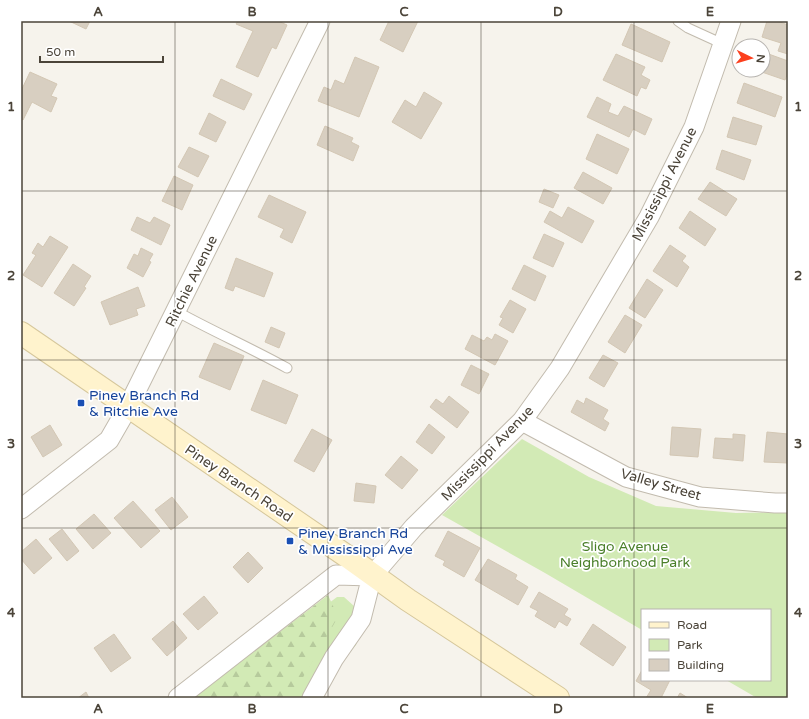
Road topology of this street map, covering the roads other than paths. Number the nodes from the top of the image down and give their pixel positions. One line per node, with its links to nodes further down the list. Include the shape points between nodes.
1 (320, 21): 5 (street, Ritchie Avenue)
2 (678, 21): 4 (lane)
3 (731, 21): 4 (street, Mississippi Avenue)
4 (723, 44): 9 (street, Mississippi Avenue, via 694,127 648,218 560,368)
5 (176, 311): 7 (lane); 8 (street, Ritchie Avenue)
6 (21, 333): 8 (main road, Piney Branch Road)
7 (287, 368)
8 (128, 407): 11 (street, Ritchie Avenue, via 109,440); 12 (main road, Piney Branch Road)
9 (522, 421): 10 (street, Valley Street, via 626,477 700,497); 12 (street, Mississippi Avenue, via 414,527)
10 (788, 503)
11 (21, 509)
12 (372, 576): 13 (street, via 336,575); 14 (street, via 361,619 334,658); 15 (main road, Piney Branch Road)
13 (178, 698)
14 (312, 698)
15 (558, 698)

